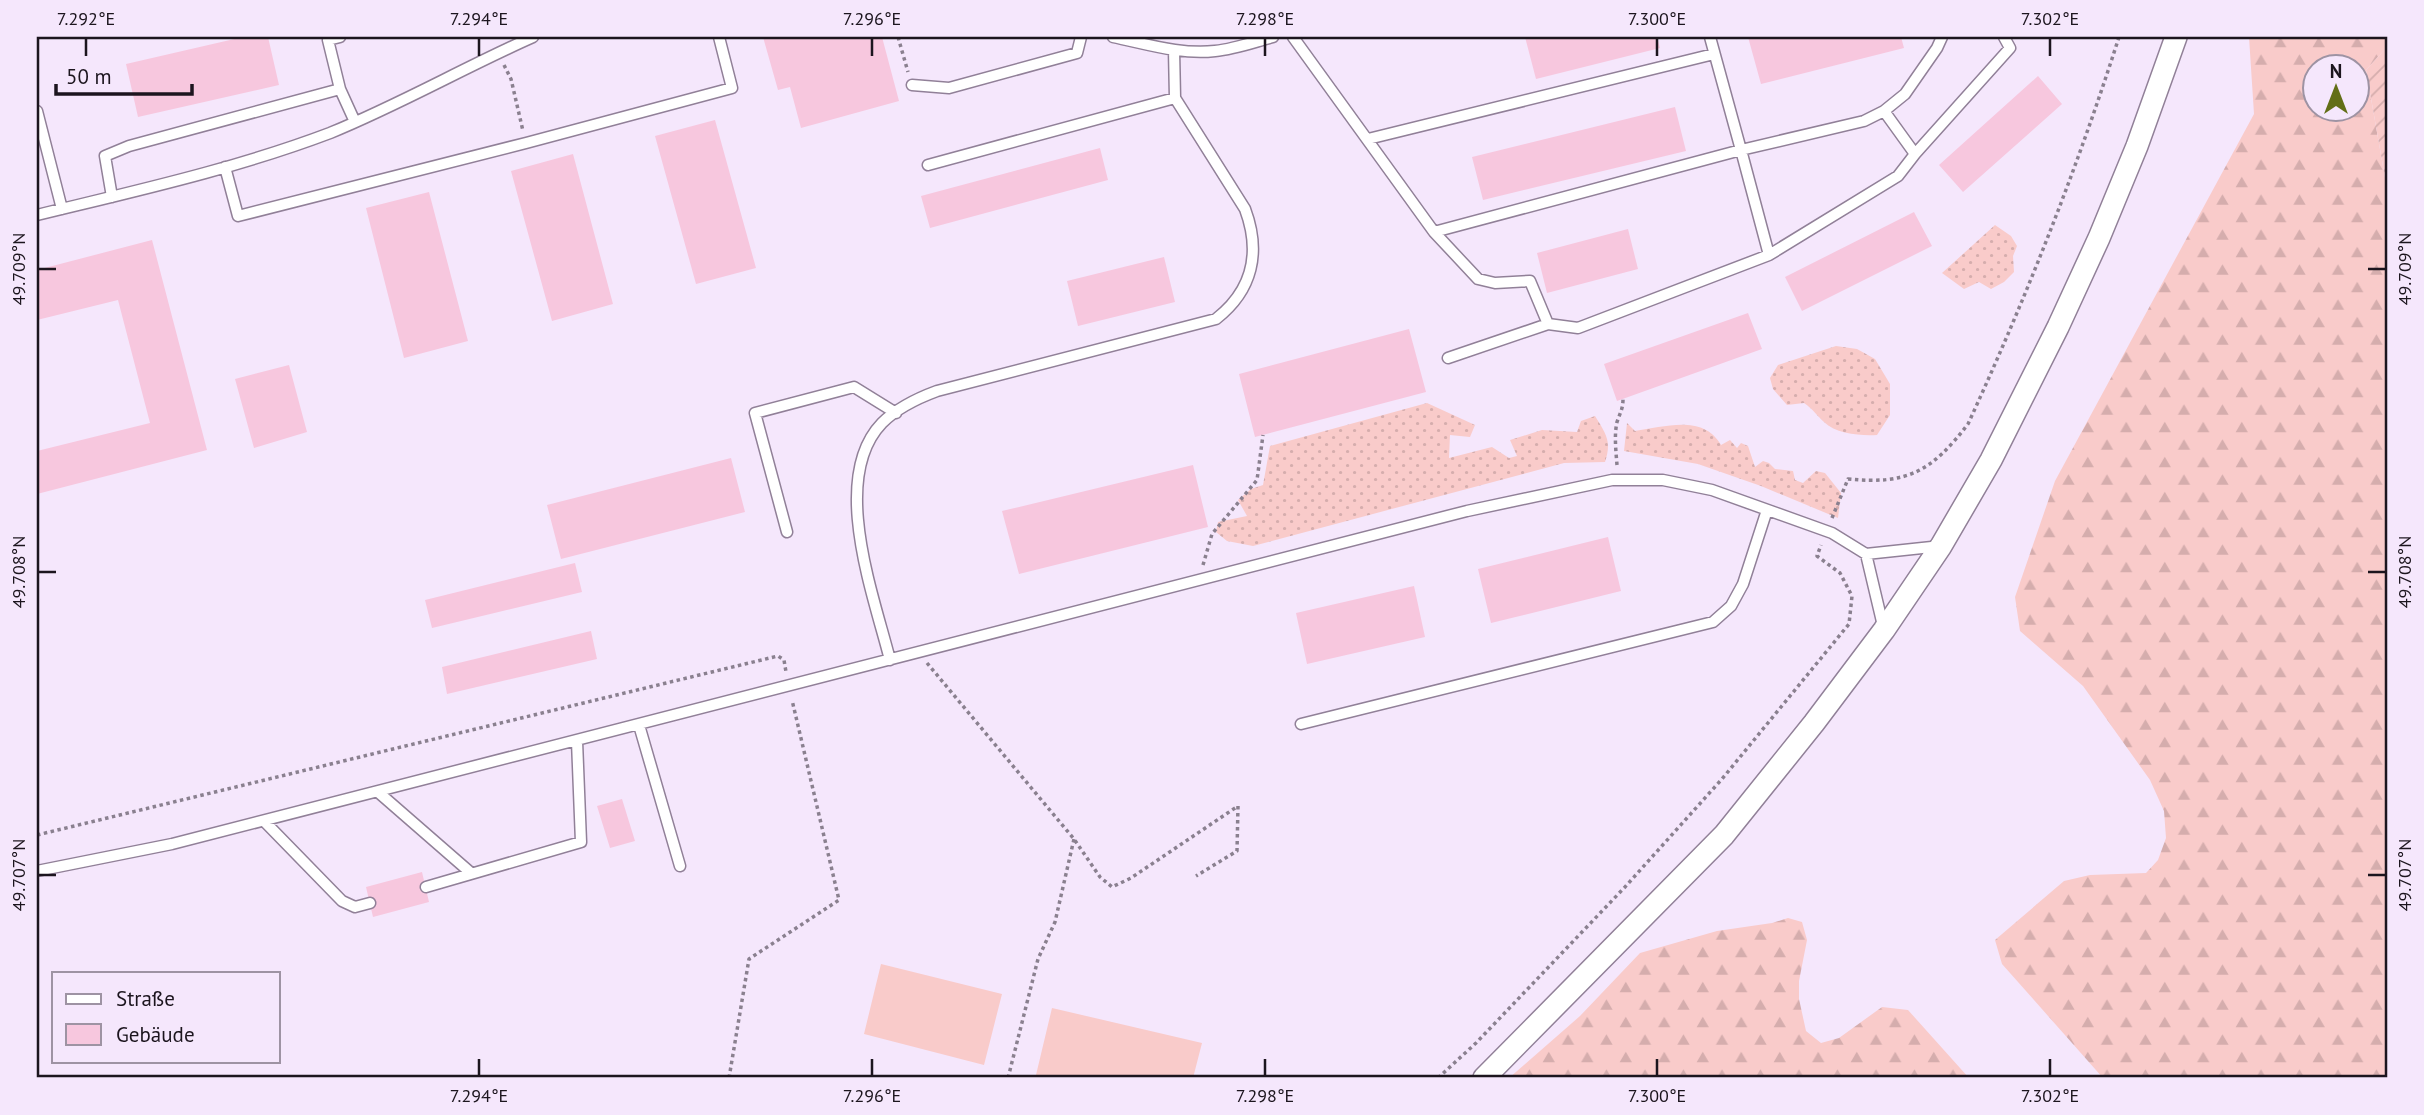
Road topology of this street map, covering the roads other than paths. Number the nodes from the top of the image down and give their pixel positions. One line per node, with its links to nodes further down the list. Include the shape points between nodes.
1 (340, 37): 15 (lane, via 328,40)
2 (533, 37): 19 (lane)
3 (719, 37): 24 (lane, via 732,88 526,143 238,216)
4 (1081, 37): 14 (lane, via 1077,53 948,88)
5 (1113, 37): 12 (lane)
6 (1273, 37): 12 (lane, via 1215,51)
7 (1293, 37): 20 (lane)
8 (1710, 37): 13 (lane)
9 (1942, 37): 18 (lane, via 1905,94)
10 (2004, 37): 22 (lane, via 2010,48)
11 (2176, 37): 35 (street, via 2094,249 1991,460)
12 (1174, 50): 16 (lane)
13 (1714, 54): 20 (lane); 21 (lane)
14 (912, 85)
15 (340, 89): 19 (lane); 25 (lane, via 106,156)
16 (1175, 98): 23 (lane); 32 (lane, via 1245,209 1252,228 1251,268 1233,306 1216,319 937,391)
17 (37, 111): 26 (lane)
18 (1884, 111): 21 (lane, via 1864,121); 22 (lane)
19 (355, 122): 24 (lane)
20 (1368, 139): 28 (lane)
21 (1741, 150): 28 (lane); 29 (lane)
22 (1915, 154): 29 (lane, via 1898,176)
23 (928, 165)
24 (225, 167): 25 (lane)
25 (112, 197): 26 (lane)
26 (62, 209): 27 (lane)
27 (37, 215)
28 (1434, 232): 30 (lane, via 1478,279 1530,281)
29 (1769, 255): 30 (lane, via 1578,328)
30 (1548, 324): 31 (lane)
31 (1448, 358)
32 (895, 413): 34 (lane, via 854,387 755,413); 38 (lane, via 881,423 861,457 856,501 859,536)
33 (1767, 510): 36 (lane, via 1826,531); 38 (lane, via 1712,490 1663,480 1617,480 1467,511); 39 (lane, via 1743,583 1731,606 1713,622)
34 (787, 532)
35 (1941, 546): 36 (lane); 37 (street)
36 (1866, 554): 37 (lane)
37 (1884, 630): 49 (street, via 1724,835)
38 (890, 660): 40 (lane)
39 (1301, 724)
40 (639, 725): 41 (lane); 44 (lane)
41 (577, 741): 42 (lane); 46 (lane, via 581,842)
42 (378, 792): 43 (lane); 46 (lane)
43 (264, 821): 45 (lane); 48 (lane, via 342,901 355,907)
44 (680, 866)
45 (37, 871)
46 (471, 873): 47 (lane)
47 (426, 887)
48 (370, 903)
49 (1484, 1078)

